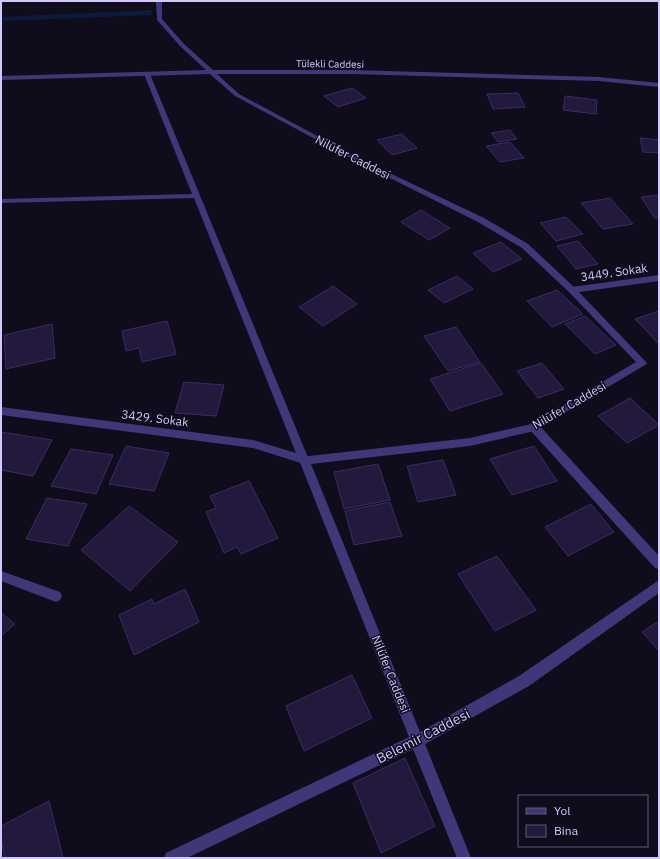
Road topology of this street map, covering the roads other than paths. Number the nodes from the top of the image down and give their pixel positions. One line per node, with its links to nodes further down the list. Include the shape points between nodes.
1 (159, 1): 2 (street, Nilüfer Caddesi, via 159,19 182,45)
2 (212, 72): 3 (street, Tülekli Caddesi); 5 (street, Tülekli Caddesi, via 352,72 583,79); 9 (street, Nilüfer Caddesi, via 237,95 265,112 525,246)
3 (147, 74): 4 (street, Tülekli Caddesi); 6 (street)
4 (1, 78)
5 (659, 85)
6 (196, 196): 7 (street); 12 (street)
7 (1, 201)
8 (659, 278): 9 (street, 3449. Sokak)
9 (572, 290): 11 (street, Nilüfer Caddesi, via 642,363)
10 (1, 411): 12 (street, 3429. Sokak, via 253,444)
11 (534, 427): 12 (street, Nilüfer Caddesi, via 470,442); 13 (street)
12 (304, 460): 17 (street, Nilüfer Caddesi)
13 (659, 564)
14 (1, 576): 16 (street)
15 (659, 586): 17 (street, Belemir Caddesi, via 524,681)
16 (56, 596)
17 (418, 740): 18 (street, Belemir Caddesi); 19 (street, Nilüfer Caddesi)
18 (171, 858)
19 (464, 858)

